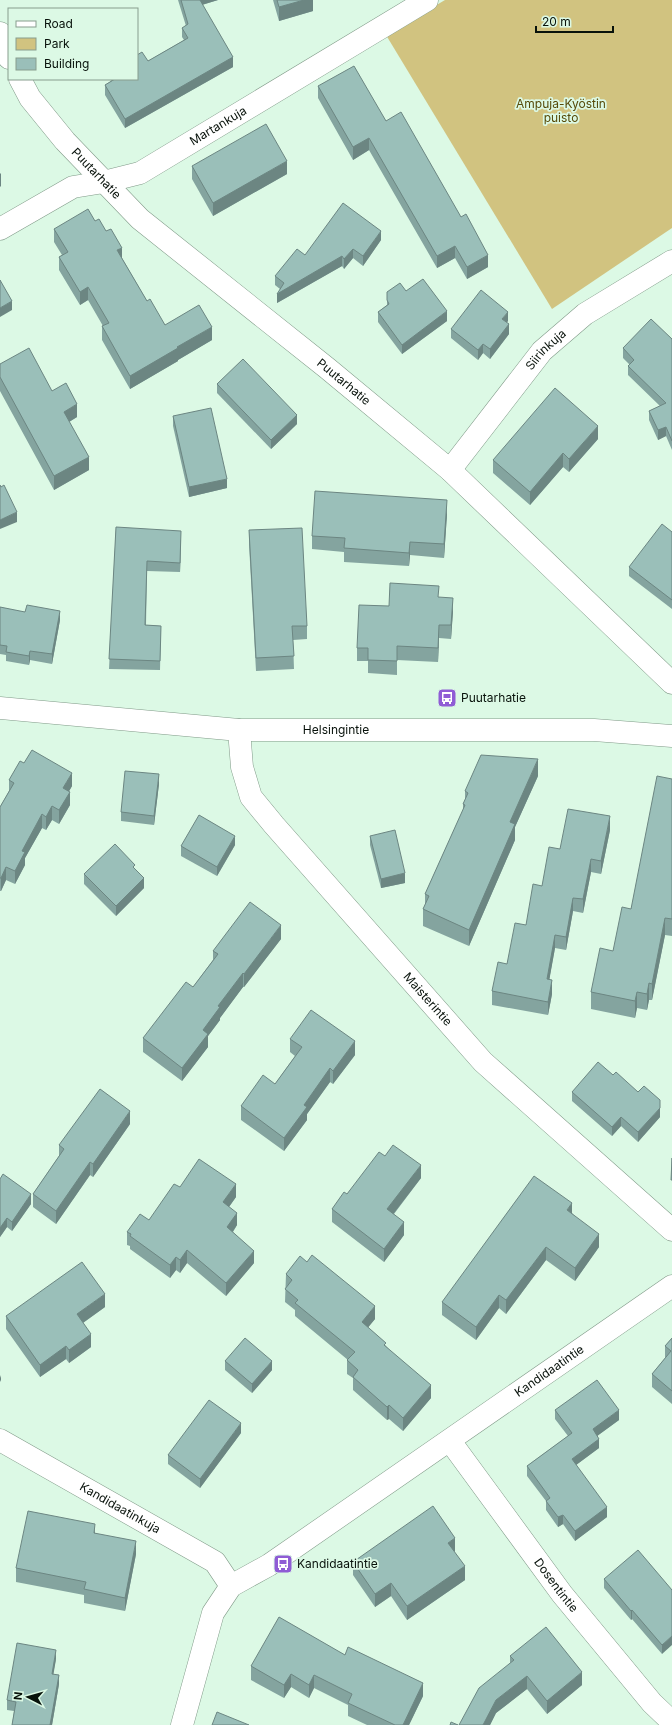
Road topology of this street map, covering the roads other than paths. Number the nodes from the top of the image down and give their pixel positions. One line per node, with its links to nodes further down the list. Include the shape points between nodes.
1 (427, 0): 5 (street, Martankuja, via 140,173)
2 (0, 33): 3 (street)
3 (8, 55)
4 (21, 80): 5 (street, Puutarhatie, via 30,98 65,141)
5 (104, 182): 6 (street, Martankuja, via 73,187); 8 (street, Puutarhatie, via 140,219 328,368)
6 (0, 229)
7 (672, 261): 8 (street, Siirinkuja, via 585,314 542,351)
8 (450, 470): 9 (street, Puutarhatie)
9 (672, 683)
10 (0, 708): 11 (street, Helsingintie)
11 (239, 730): 12 (street, Helsingintie, via 594,730); 13 (street, Maisterintie, via 242,767 251,796 274,825 483,1062)
12 (672, 736)
13 (672, 1230)
14 (672, 1286): 16 (street, Kandidaatintie)
15 (0, 1440): 17 (street, Kandidaatinkuja, via 215,1562)
16 (450, 1441): 17 (street, Kandidaatintie, via 269,1565); 18 (street, Dosentintie, via 562,1594 652,1703)
17 (231, 1586): 19 (street, Kandidaatintie, via 213,1614)
18 (672, 1722)
19 (182, 1725)

